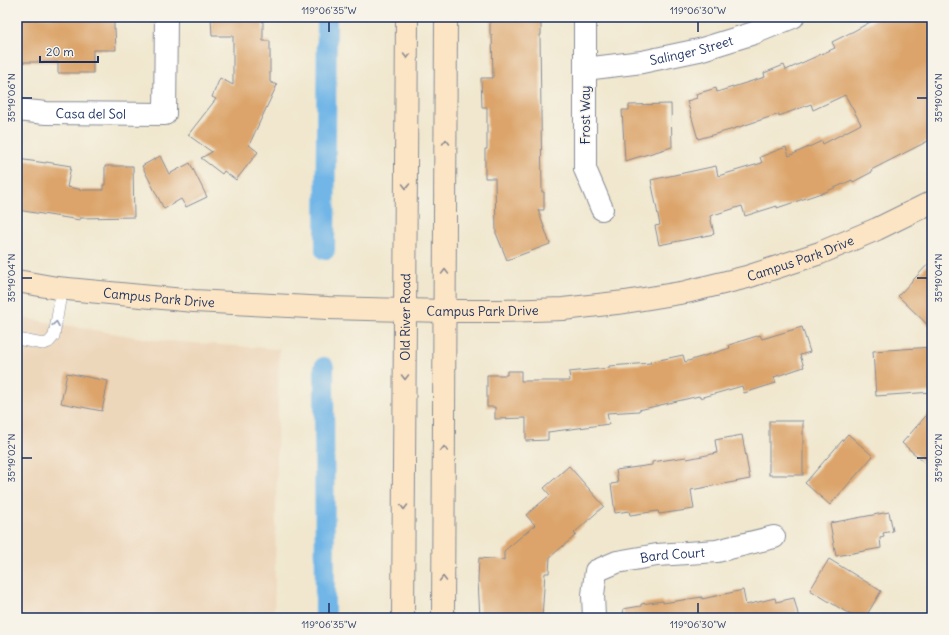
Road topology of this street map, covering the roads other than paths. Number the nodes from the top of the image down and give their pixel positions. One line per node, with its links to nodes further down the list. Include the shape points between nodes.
1 (166, 17): 7 (street, Casa del Sol, via 165,114 46,113)
2 (407, 17): 12 (main road, Old River Road, one-way to 12)
3 (446, 17): 13 (main road, one-way to 3)
4 (585, 17): 6 (street, Frost Way)
5 (793, 17): 6 (street, Salinger Street, via 754,33 699,50 642,62)
6 (585, 69): 9 (street, Frost Way, via 585,169)
7 (17, 110)
8 (932, 202): 13 (main road, Campus Park Drive, via 820,253 747,278 686,292 563,309)
9 (602, 209)
10 (17, 281): 11 (main road, Campus Park Drive)
11 (62, 288): 12 (main road, Campus Park Drive, via 194,301); 14 (lane, one-way to 11, via 43,344 49,342 54,336)
12 (405, 310): 13 (main road, Campus Park Drive); 16 (main road, Old River Road, one-way to 16)
13 (444, 311): 19 (main road, one-way to 13)
14 (17, 339)
15 (774, 537): 20 (street, Bard Court, via 717,551 657,555 618,562 596,571)
16 (404, 556): 17 (main road, Old River Road); 18 (main road, via 414,571)
17 (403, 618)
18 (416, 618)
19 (442, 618)
20 (594, 618)

